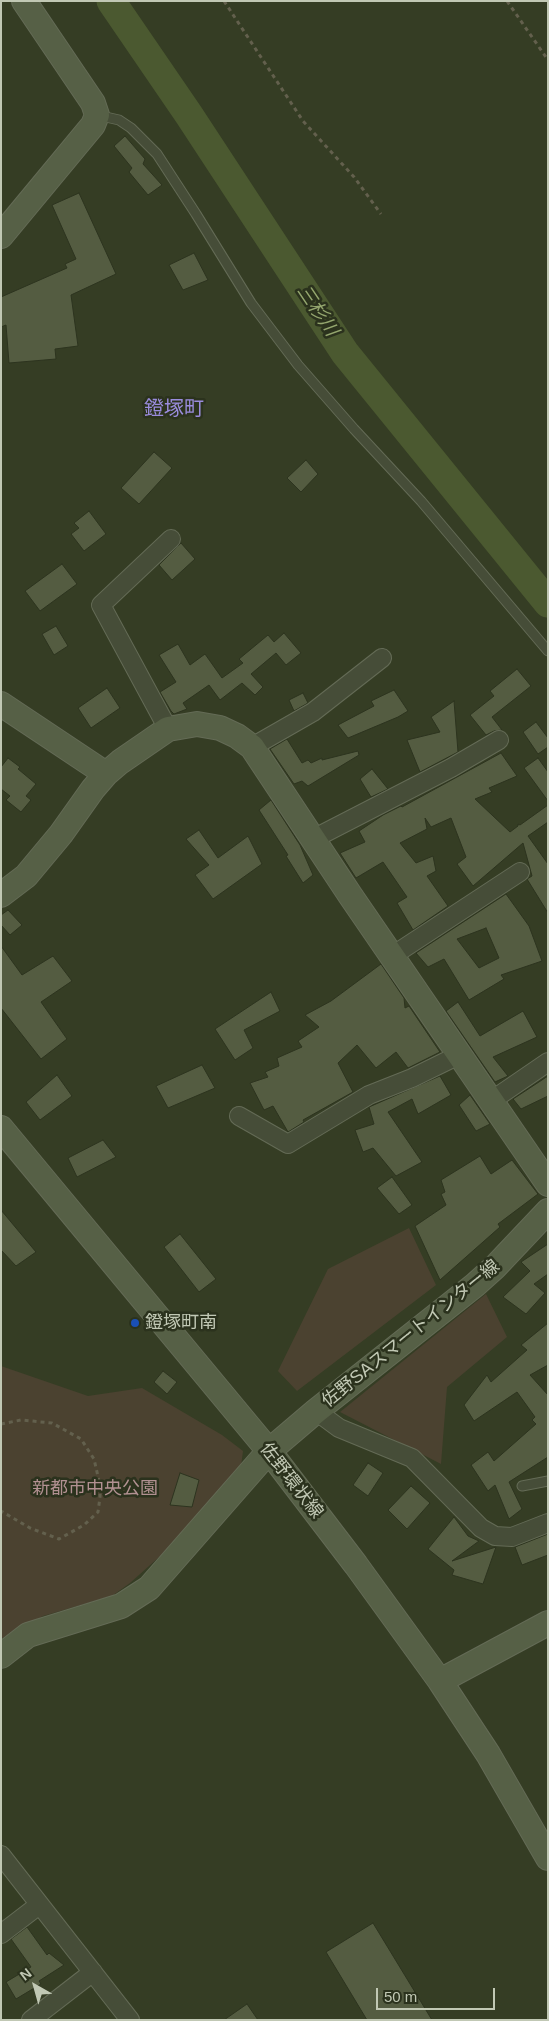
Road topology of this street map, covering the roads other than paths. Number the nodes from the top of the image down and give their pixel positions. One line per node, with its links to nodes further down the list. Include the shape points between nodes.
1 (24, 1): 2 (street, via 93,103)
2 (97, 115): 3 (street); 5 (lane, via 119,120 157,154 251,303 298,365 421,501)
3 (1, 236)
4 (171, 539): 8 (street, via 101,605)
5 (548, 651)
6 (382, 658): 10 (street, via 312,712)
7 (1, 704): 11 (street)
8 (168, 730): 10 (street, via 196,724 220,728); 11 (street)
9 (499, 740): 12 (street)
10 (252, 747): 12 (street)
11 (106, 774): 14 (street, via 26,876)
12 (312, 839): 15 (street)
13 (520, 872): 15 (street)
14 (1, 895)
15 (392, 956): 16 (street)
16 (459, 1054): 18 (street); 19 (street, via 369,1095 288,1144)
17 (548, 1062): 18 (street)
18 (491, 1101): 21 (street)
19 (239, 1116)
20 (1, 1128): 24 (street, 佐野環状線)
21 (548, 1184)
22 (548, 1211): 23 (street, 佐野SAスマートインター線, via 475,1285)
23 (316, 1411): 24 (street, 佐野SAスマートインター線); 27 (street, via 338,1428 412,1458 481,1528 495,1536 512,1537)
24 (269, 1451): 29 (street, 佐野SAスマートインター線, via 150,1588 121,1606 28,1635); 30 (street, 佐野環状線)
25 (548, 1481): 26 (lane)
26 (522, 1486)
27 (548, 1523)
28 (548, 1623): 30 (street)
29 (1, 1656)
30 (440, 1681): 32 (street, 佐野環状線, via 488,1754)
31 (1, 1855): 33 (street)
32 (548, 1858)
33 (39, 1905): 34 (street); 35 (street)
34 (1, 1934)
35 (93, 1972): 36 (street); 37 (street)
36 (31, 2020)
37 (130, 2020)

